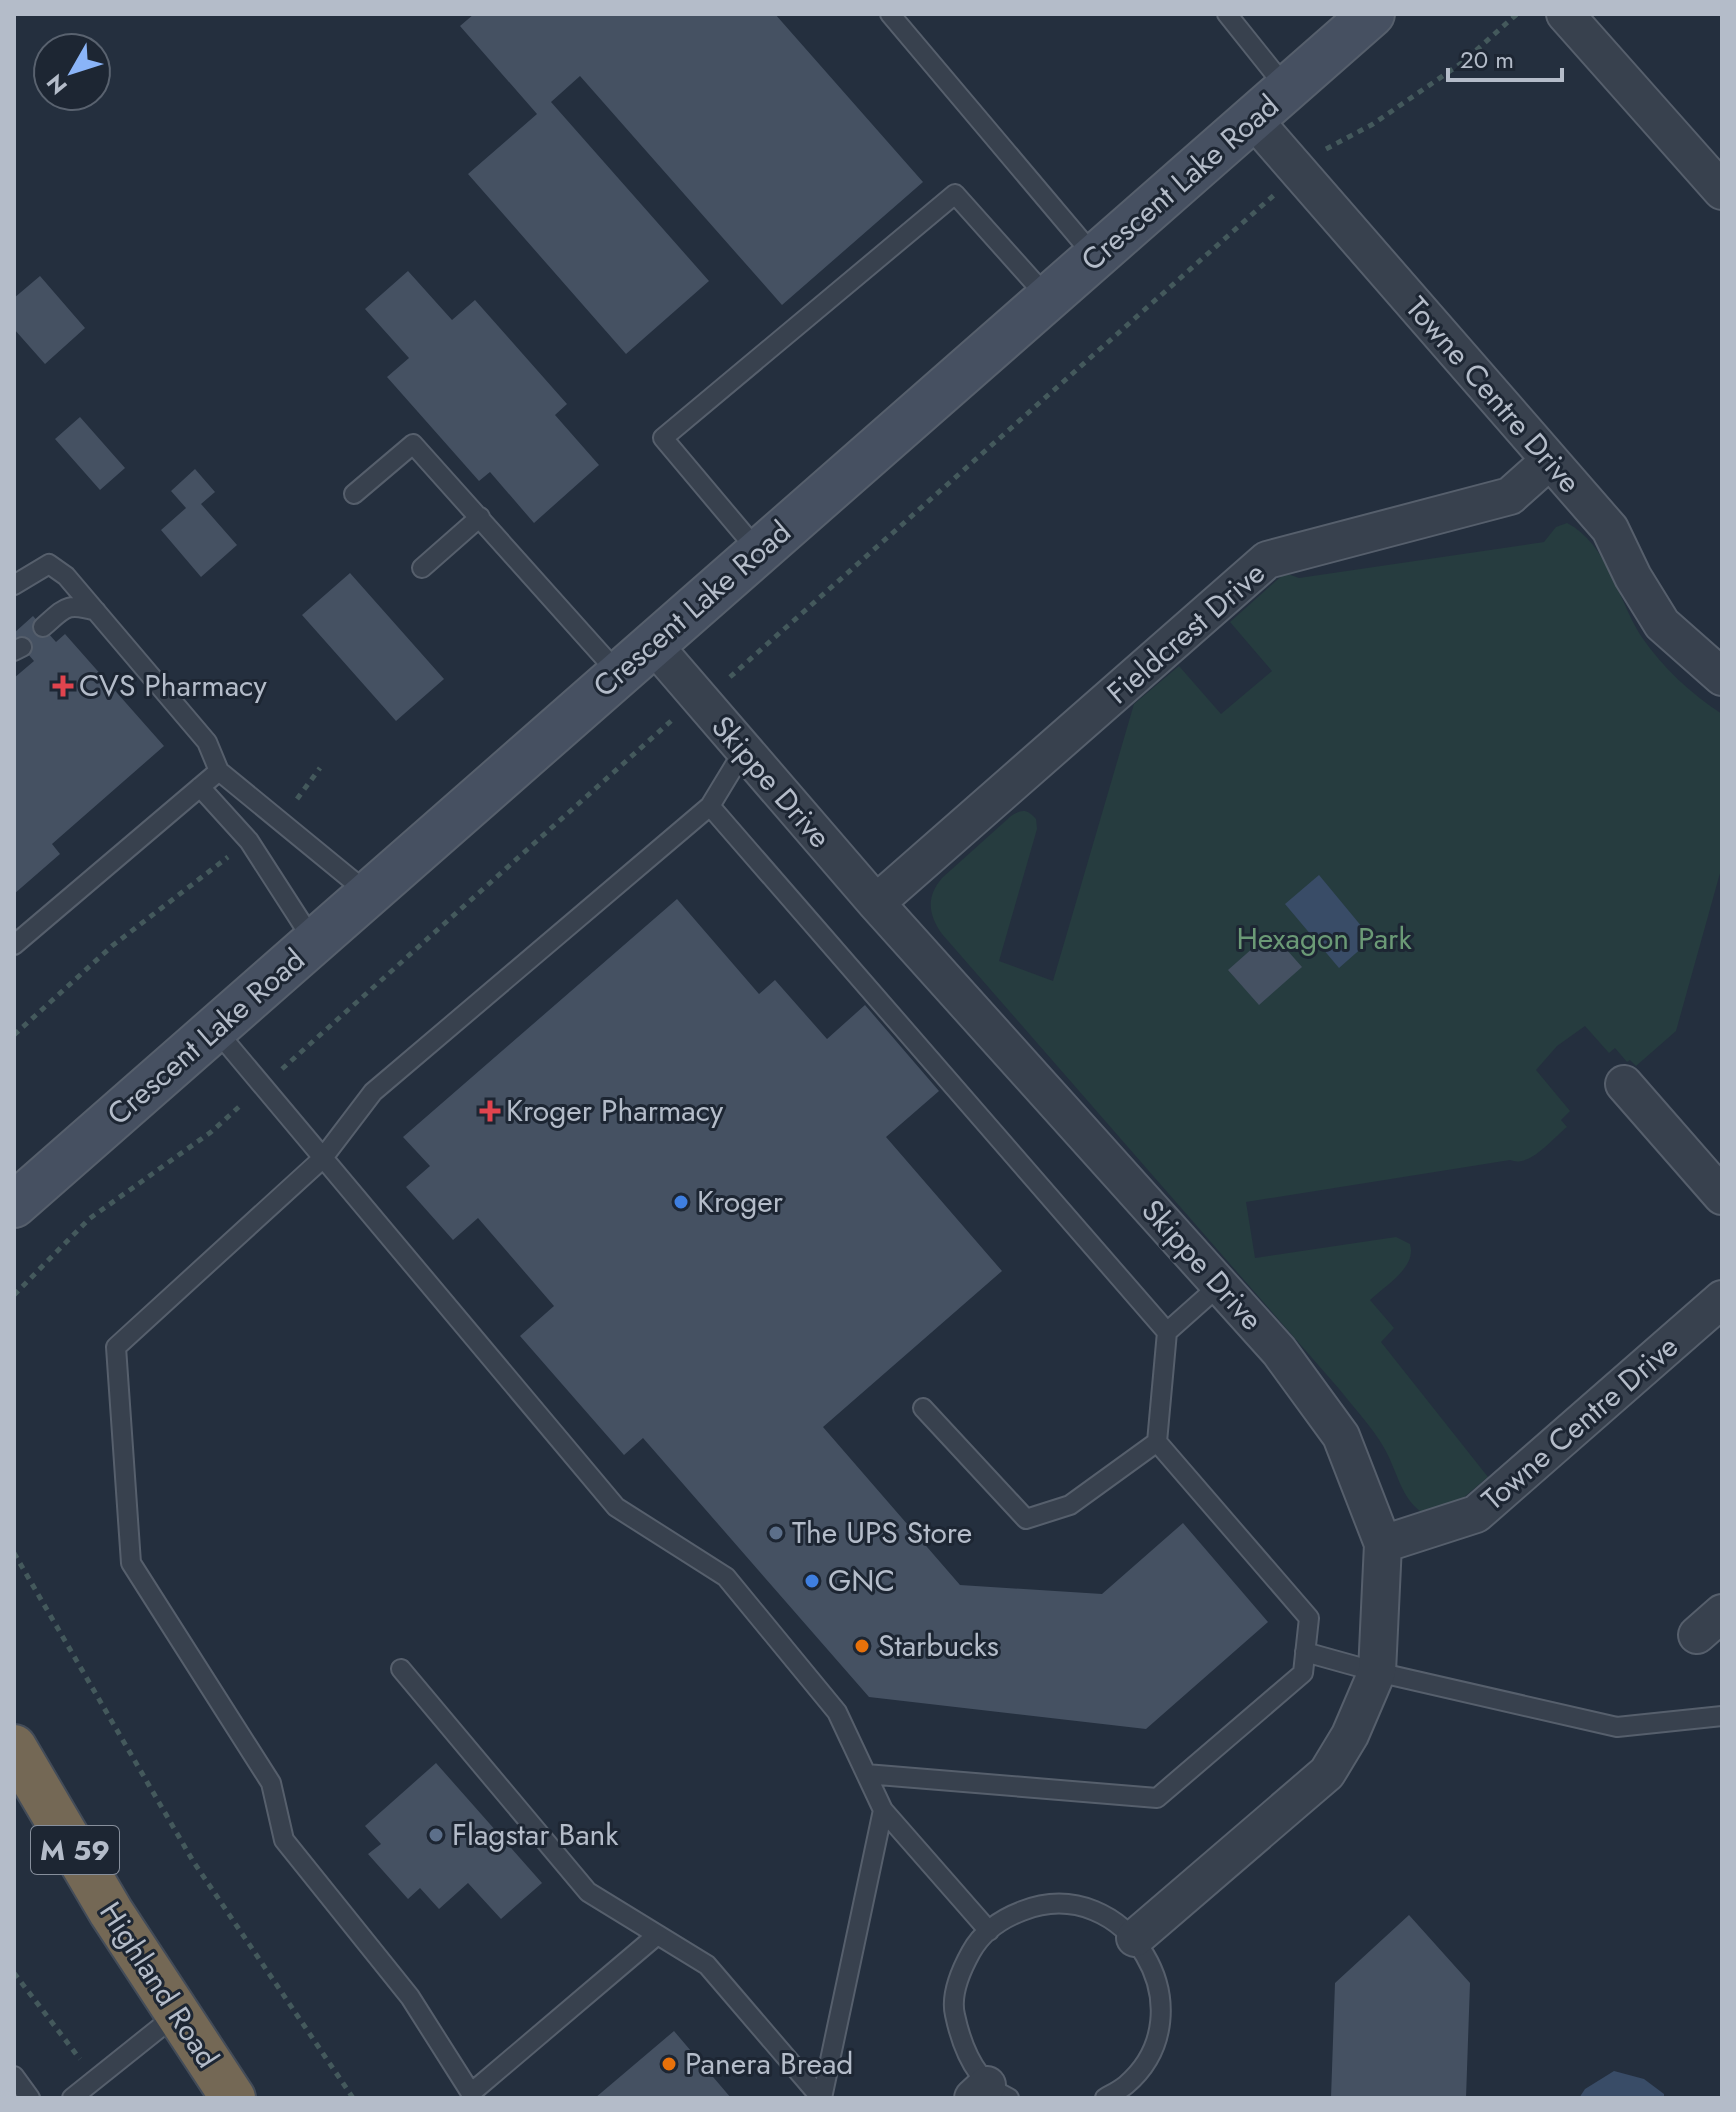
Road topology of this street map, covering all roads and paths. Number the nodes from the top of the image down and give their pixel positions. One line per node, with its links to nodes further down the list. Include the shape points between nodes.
1 (890, 14): 10 (lane)
2 (1227, 14): 6 (lane)
3 (1372, 14): 6 (street, Crescent Lake Road)
4 (1517, 14): 8 (path, via 1463,62 1373,124 1326,148)
5 (1565, 14): 9 (street)
6 (1287, 89): 7 (street, Crescent Lake Road)
7 (1253, 119): 8 (street, Towne Centre Drive); 10 (street, Crescent Lake Road)
8 (1299, 173): 12 (street, Towne Centre Drive); 23 (path)
9 (1722, 191)
10 (1095, 257): 11 (street, Crescent Lake Road)
11 (1048, 298): 15 (street, Crescent Lake Road); 15 (lane, via 955,194 663,438)
12 (1549, 461): 22 (street, Towne Centre Drive, via 1610,529 1662,624); 32 (street, Fieldcrest Drive, via 1510,496 1267,560)
13 (354, 494): 14 (lane, via 413,444)
14 (480, 517): 16 (lane); 21 (lane)
15 (758, 551): 20 (street, Crescent Lake Road)
16 (422, 568)
17 (14, 585): 18 (lane, via 49,564)
18 (96, 611): 19 (lane, via 75,605); 26 (lane, via 207,742)
19 (43, 627)
20 (652, 643): 21 (street, Crescent Lake Road); 23 (street, Skippe Drive)
21 (618, 673): 31 (street, Crescent Lake Road)
22 (1722, 677)
23 (700, 700): 24 (street, Skippe Drive); 38 (path, via 656,731)
24 (744, 750): 28 (lane); 32 (street, Skippe Drive)
25 (320, 768): 29 (path)
26 (219, 771): 27 (lane); 29 (lane)
27 (200, 787): 30 (lane); 34 (lane)
28 (710, 806): 39 (lane, via 373,1092); 45 (lane)
29 (279, 818): 31 (lane)
30 (249, 841): 33 (lane); 36 (path, via 112,946)
31 (369, 894): 33 (street, Crescent Lake Road)
32 (876, 903): 42 (street, Skippe Drive)
33 (314, 942): 35 (street, Crescent Lake Road)
34 (14, 945)
35 (215, 1029): 38 (lane); 41 (street, Crescent Lake Road)
36 (14, 1035)
37 (1624, 1084): 40 (street)
38 (262, 1086): 39 (lane); 43 (path, via 211,1132 89,1219)
39 (322, 1159): 55 (lane, via 616,1507 726,1577 837,1712); 65 (lane, via 116,1347 131,1563 271,1783 284,1840 427,2020)
40 (1722, 1196)
41 (14, 1205)
42 (1221, 1284): 45 (lane); 48 (street, Skippe Drive, via 1279,1351 1341,1436)
43 (14, 1295)
44 (1722, 1299): 48 (street, Towne Centre Drive, via 1476,1514)
45 (1167, 1332): 47 (lane)
46 (923, 1408): 47 (lane, via 1026,1519 1070,1505)
47 (1157, 1442): 50 (lane, via 1309,1618)
48 (1383, 1544): 52 (street, Skippe Drive)
49 (14, 1553): 69 (path, via 193,1861)
50 (1305, 1652): 52 (lane); 55 (lane, via 1303,1673 1157,1798)
51 (401, 1669): 58 (lane, via 588,1892)
52 (1377, 1672): 53 (lane, via 1617,1727); 59 (street, Skippe Drive, via 1327,1773)
53 (1722, 1716)
54 (14, 1747): 61 (highway, Highland Road / M 59)
55 (866, 1774): 56 (lane)
56 (883, 1810): 57 (lane); 70 (lane)
57 (989, 1931): 59 (lane, via 1003,1918 1037,1905 1073,1905 1107,1916); 64 (lane, via 976,1942 959,1973 954,2009 961,2044)
58 (656, 1936): 65 (lane); 70 (lane, via 707,1965)
59 (1135, 1938): 71 (lane, via 1152,1966 1161,1997 1158,2030 1147,2060 1126,2085)
60 (14, 1973): 63 (path)
61 (177, 2014): 63 (lane); 68 (highway, Highland Road / M 59)
62 (14, 2076): 66 (lane)
63 (95, 2079): 67 (lane)
64 (990, 2094)
65 (473, 2096)
66 (30, 2098)
67 (72, 2098)
68 (233, 2098)
69 (353, 2098)
70 (822, 2098)
71 (1105, 2098)

